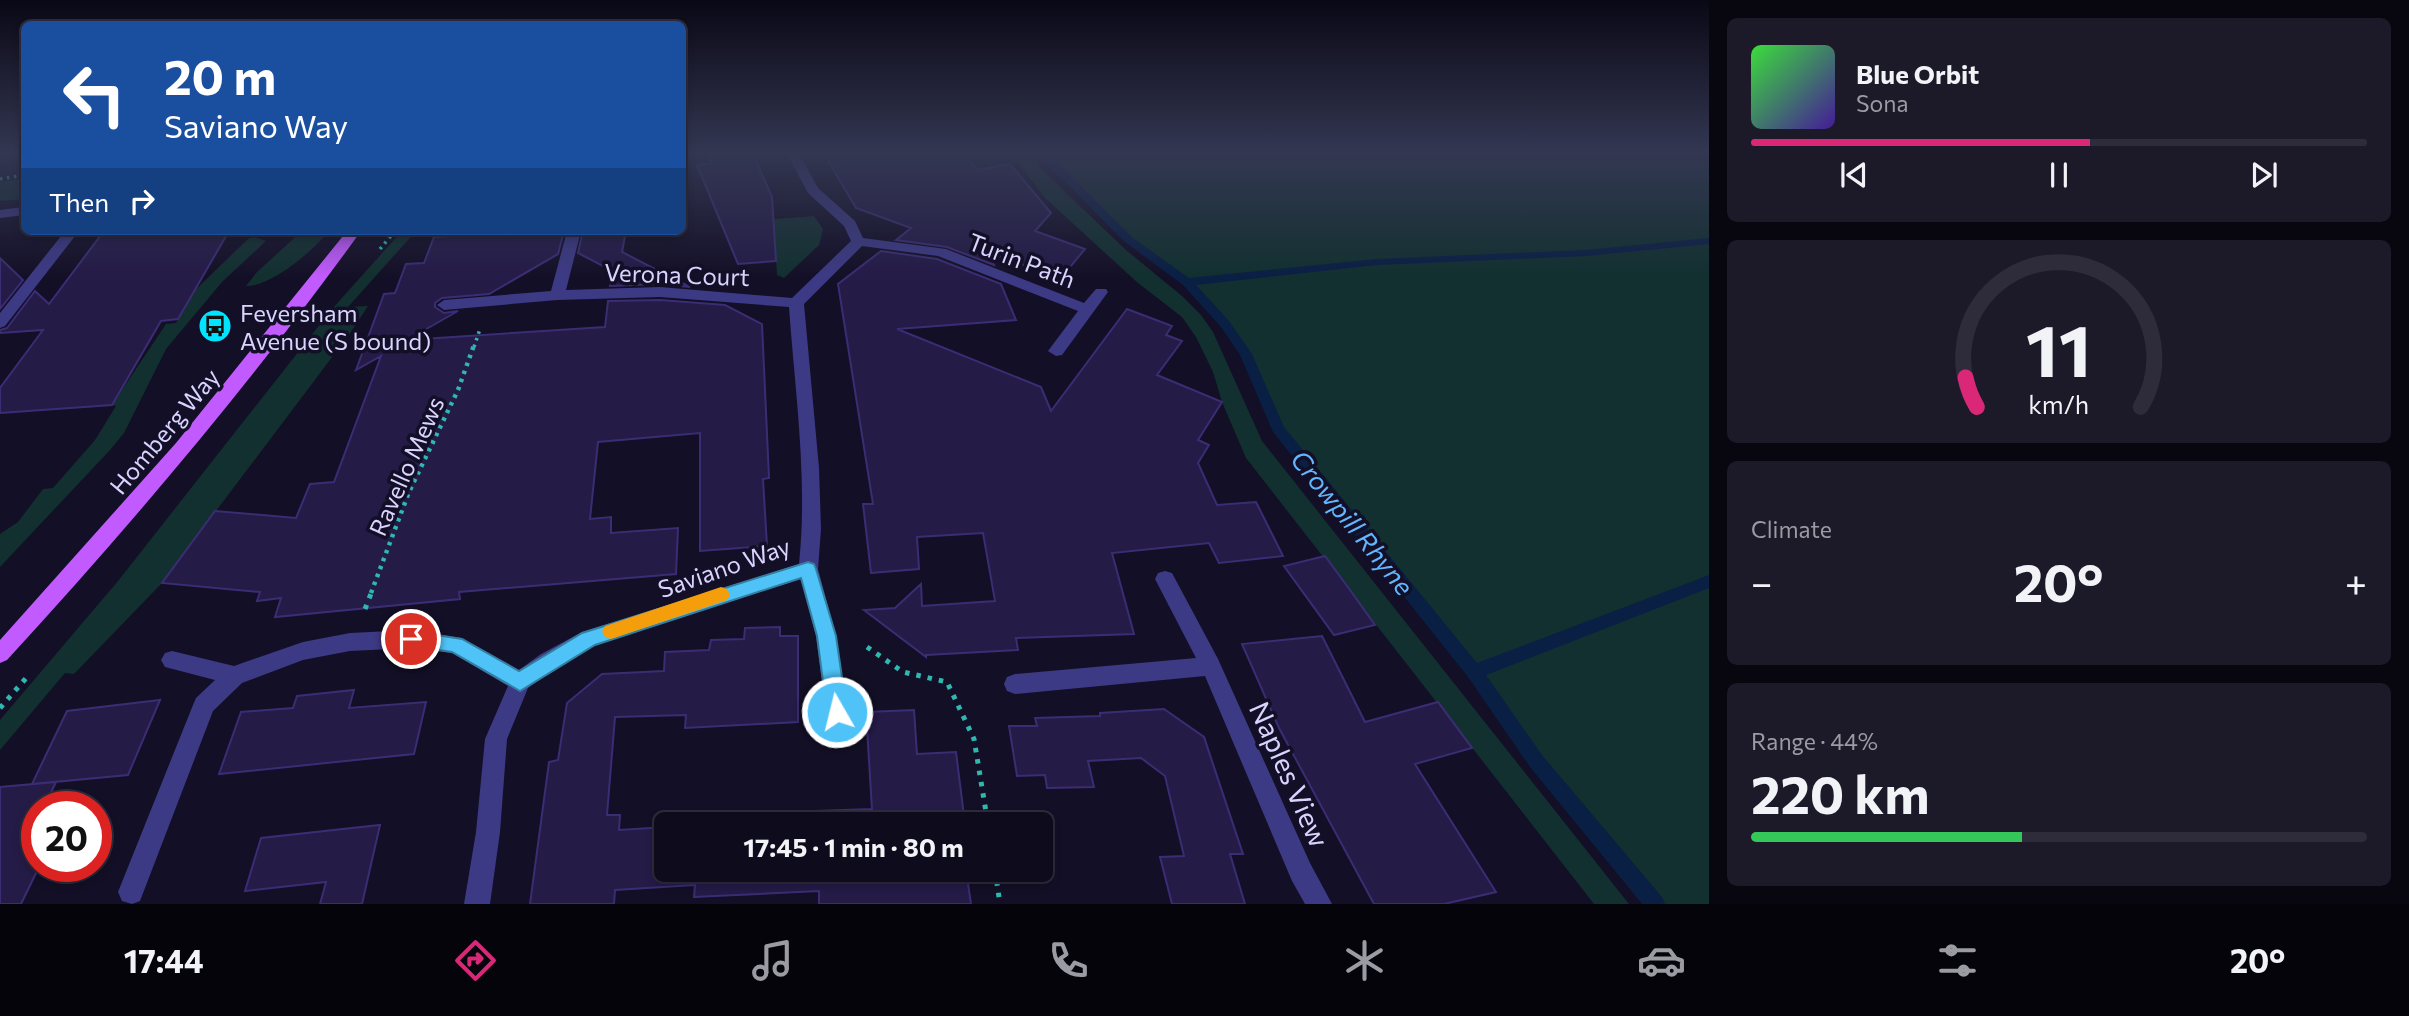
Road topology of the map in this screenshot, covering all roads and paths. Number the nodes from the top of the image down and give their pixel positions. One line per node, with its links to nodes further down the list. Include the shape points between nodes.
1 (818, 194): 7 (street, via 850,224)
2 (21, 211): 3 (street)
3 (0, 214)
4 (69, 235): 14 (street)
5 (351, 235): 20 (main road, Homberg Way, via 218,406)
6 (573, 235): 9 (street, Verona Court)
7 (858, 241): 11 (street); 13 (street, Turin Path, via 941,252)
8 (1101, 292): 13 (street, Turin Path)
9 (557, 295): 10 (street, Verona Court); 11 (street, Verona Court, via 660,292)
10 (487, 301): 12 (street, Verona Court); 18 (path, Ravello Mews, via 458,390 409,492)
11 (796, 303): 16 (street, Saviano Way, via 813,528)
12 (444, 305)
13 (1087, 309): 15 (street, Turin Path)
14 (0, 323)
15 (1056, 351)
16 (808, 569): 24 (street, Saviano Way, via 589,638); 26 (street, via 826,636)
17 (1165, 579): 22 (street, Naples View)
18 (350, 642): 23 (street, via 303,651); 24 (street, via 411,639 455,644)
19 (867, 647): 27 (path, via 903,671 947,682 974,739)
20 (0, 654)
21 (172, 660): 23 (street)
22 (1211, 666): 25 (street); 32 (street, Naples View)
23 (234, 676): 29 (street, via 204,705)
24 (520, 682): 30 (street, via 496,739)
25 (1016, 684)
26 (837, 712)
27 (986, 812)
28 (997, 882): 31 (path)
29 (131, 892)
30 (477, 904)
31 (1000, 904)
32 (1319, 904)

